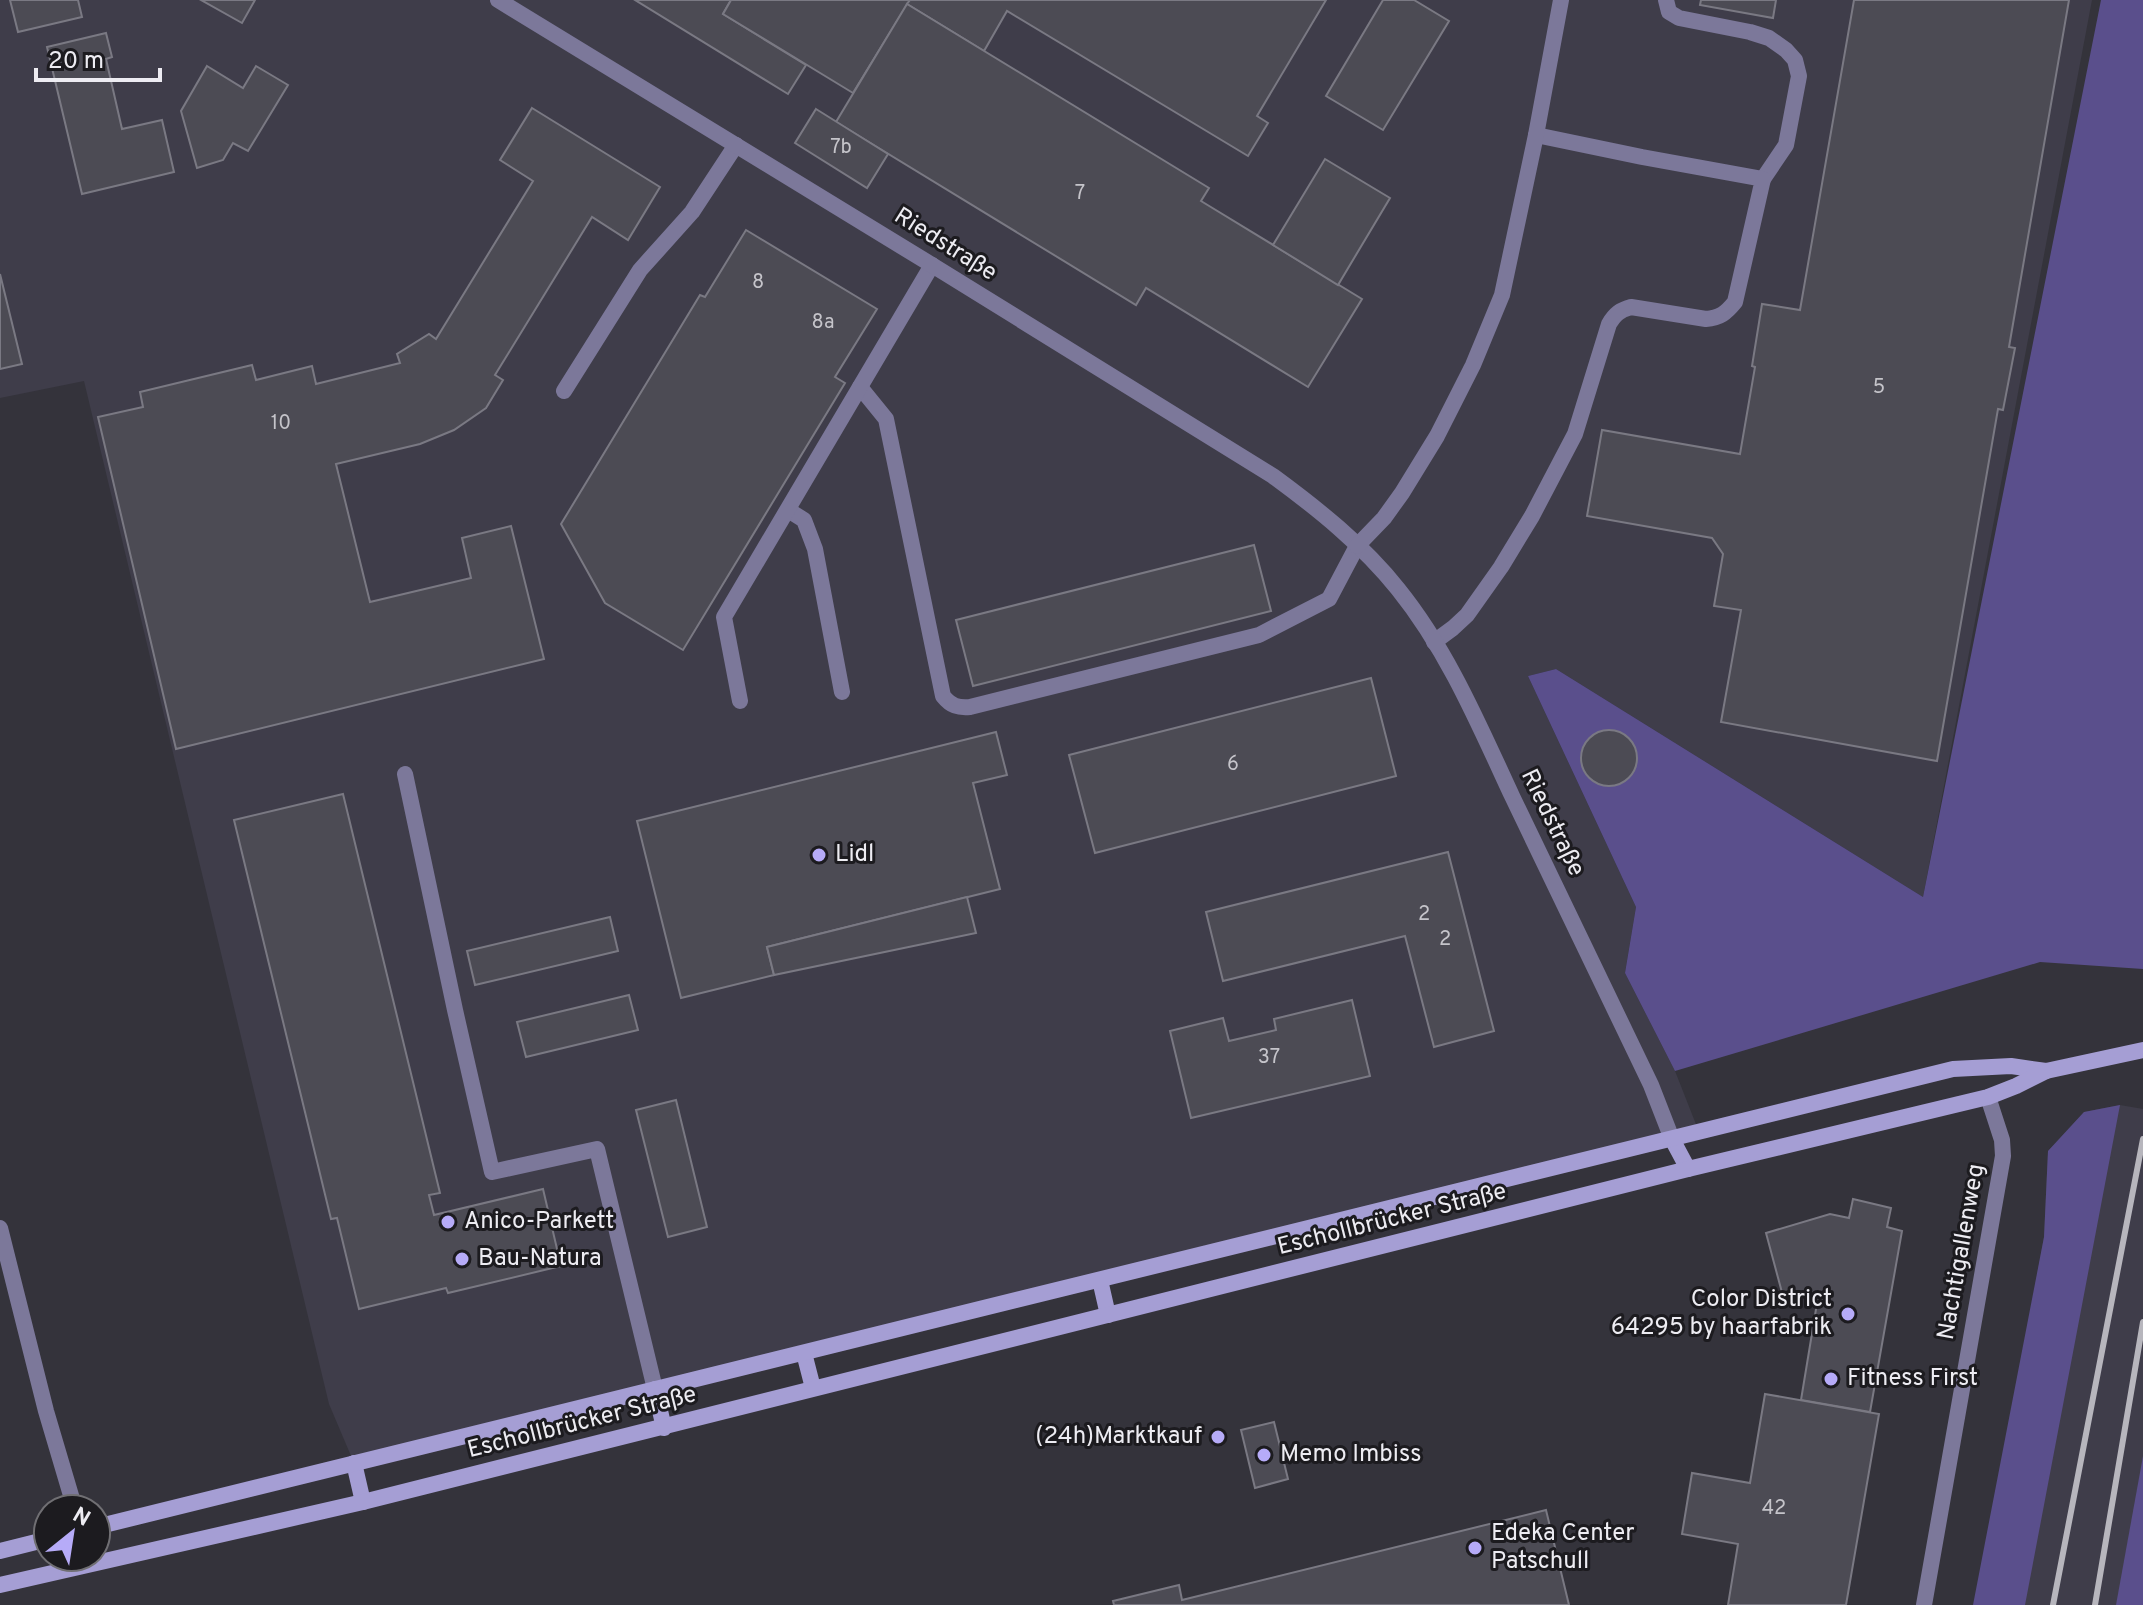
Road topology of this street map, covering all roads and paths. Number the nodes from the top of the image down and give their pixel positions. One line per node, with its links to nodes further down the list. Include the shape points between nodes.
1 (498, 0): 5 (street, Riedstraße)
2 (1561, 0): 4 (street)
3 (1666, 0): 6 (street, via 1669,12 1679,18 1769,38 1795,60 1799,76 1786,145)
4 (1536, 135): 6 (street); 11 (street, via 1502,295 1473,365 1402,493)
5 (736, 145): 7 (street, Riedstraße); 9 (street, via 692,212 640,270)
6 (1763, 179): 12 (street, via 1735,302 1717,318 1631,307 1614,314 1575,434 1532,516 1467,615)
7 (932, 265): 8 (street); 11 (street, Riedstraße, via 1273,476)
8 (860, 387): 10 (street); 11 (street, via 886,419 943,696 959,708 1259,635 1329,599)
9 (564, 391)
10 (788, 510): 13 (street, via 804,520 815,549); 14 (street, via 724,617)
11 (1357, 546): 12 (street, Riedstraße, via 1398,589)
12 (1434, 642): 19 (street, Riedstraße, via 1651,1085)
13 (842, 692)
14 (740, 701)
15 (405, 774): 26 (street, via 492,1172 597,1149)
16 (2143, 1050): 17 (main road, Eschollbrücker Straße)
17 (2046, 1071): 18 (main road, Eschollbrücker Straße); 19 (main road, Eschollbrücker Straße, via 2011,1066 1953,1069)
18 (1988, 1097): 20 (main road, Eschollbrücker Straße); 37 (street, Nachtigallenweg, via 2003,1156)
19 (1672, 1139): 20 (main road); 22 (main road, Eschollbrücker Straße)
20 (1688, 1169): 23 (main road, Eschollbrücker Straße)
21 (0, 1228): 29 (street)
22 (1100, 1280): 23 (main road); 24 (main road, Eschollbrücker Straße)
23 (1108, 1315): 25 (main road, Eschollbrücker Straße)
24 (804, 1353): 25 (main road); 26 (main road, Eschollbrücker Straße)
25 (813, 1388): 27 (main road, Eschollbrücker Straße)
26 (655, 1389): 27 (main road); 28 (main road, Eschollbrücker Straße)
27 (664, 1428): 30 (main road, Eschollbrücker Straße)
28 (354, 1463): 30 (main road); 31 (main road, Eschollbrücker Straße)
29 (70, 1493)
30 (363, 1502): 34 (main road, Eschollbrücker Straße)
31 (112, 1523)
32 (32, 1543): 33 (main road)
33 (0, 1551)
34 (112, 1555)
35 (42, 1573): 36 (main road, Eschollbrücker Straße)
36 (0, 1585)
37 (1924, 1605)

